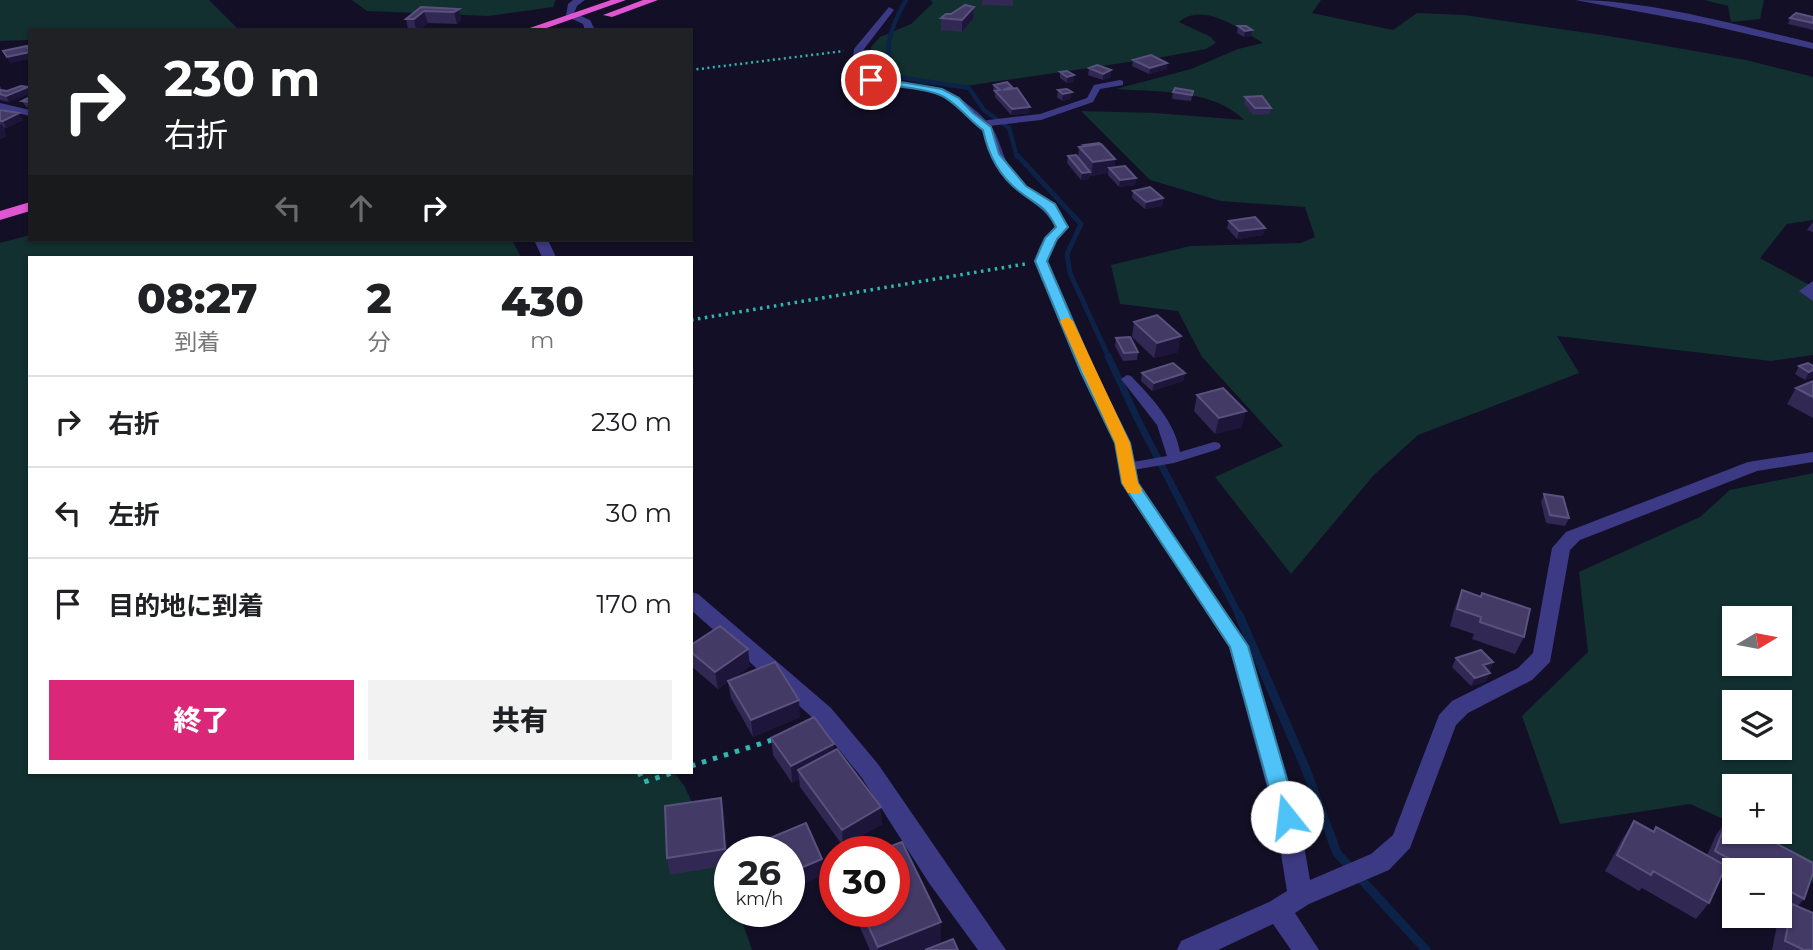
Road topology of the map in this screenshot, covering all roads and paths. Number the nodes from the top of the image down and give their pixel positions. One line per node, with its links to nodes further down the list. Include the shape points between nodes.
1 (580, 0): 6 (street, via 570,8)
2 (621, 0): 6 (highway)
3 (653, 0): 7 (highway)
4 (1580, 0): 9 (street)
5 (889, 10): 10 (street)
6 (572, 16): 7 (street); 8 (highway)
7 (588, 26)
8 (535, 28)
9 (1813, 46)
10 (859, 50): 11 (path); 15 (street, via 857,68 862,74 883,83 942,92)
11 (693, 70)
12 (1120, 83): 15 (lane, via 1097,87 1090,100 1041,117)
13 (0, 106): 14 (street)
14 (28, 113)
15 (985, 123): 20 (street, via 993,154 1022,188 1051,206 1062,227 1051,238)
16 (28, 195): 17 (highway)
17 (0, 203)
18 (28, 207): 19 (highway)
19 (0, 216)
20 (1041, 261): 23 (path); 28 (street, via 1123,443)
21 (1813, 284): 22 (lane, via 1805,290)
22 (1813, 299)
23 (693, 320)
24 (1126, 379): 27 (lane, via 1163,425)
25 (1214, 446): 27 (lane)
26 (1813, 457): 34 (street, via 1754,466 1573,536 1562,548 1543,656 1525,674 1460,707 1447,721 1402,841 1380,862)
27 (1171, 461): 28 (lane)
28 (1127, 467): 34 (street, via 1130,483 1238,646 1287,817)
29 (693, 601): 36 (street, via 823,714 870,771)
30 (779, 737): 31 (path)
31 (693, 765)
32 (640, 774): 33 (path, via 644,782)
33 (669, 774)
34 (1300, 896): 35 (street)
35 (1278, 910): 37 (street); 38 (street)
36 (993, 950)
37 (1190, 950)
38 (1306, 950)

